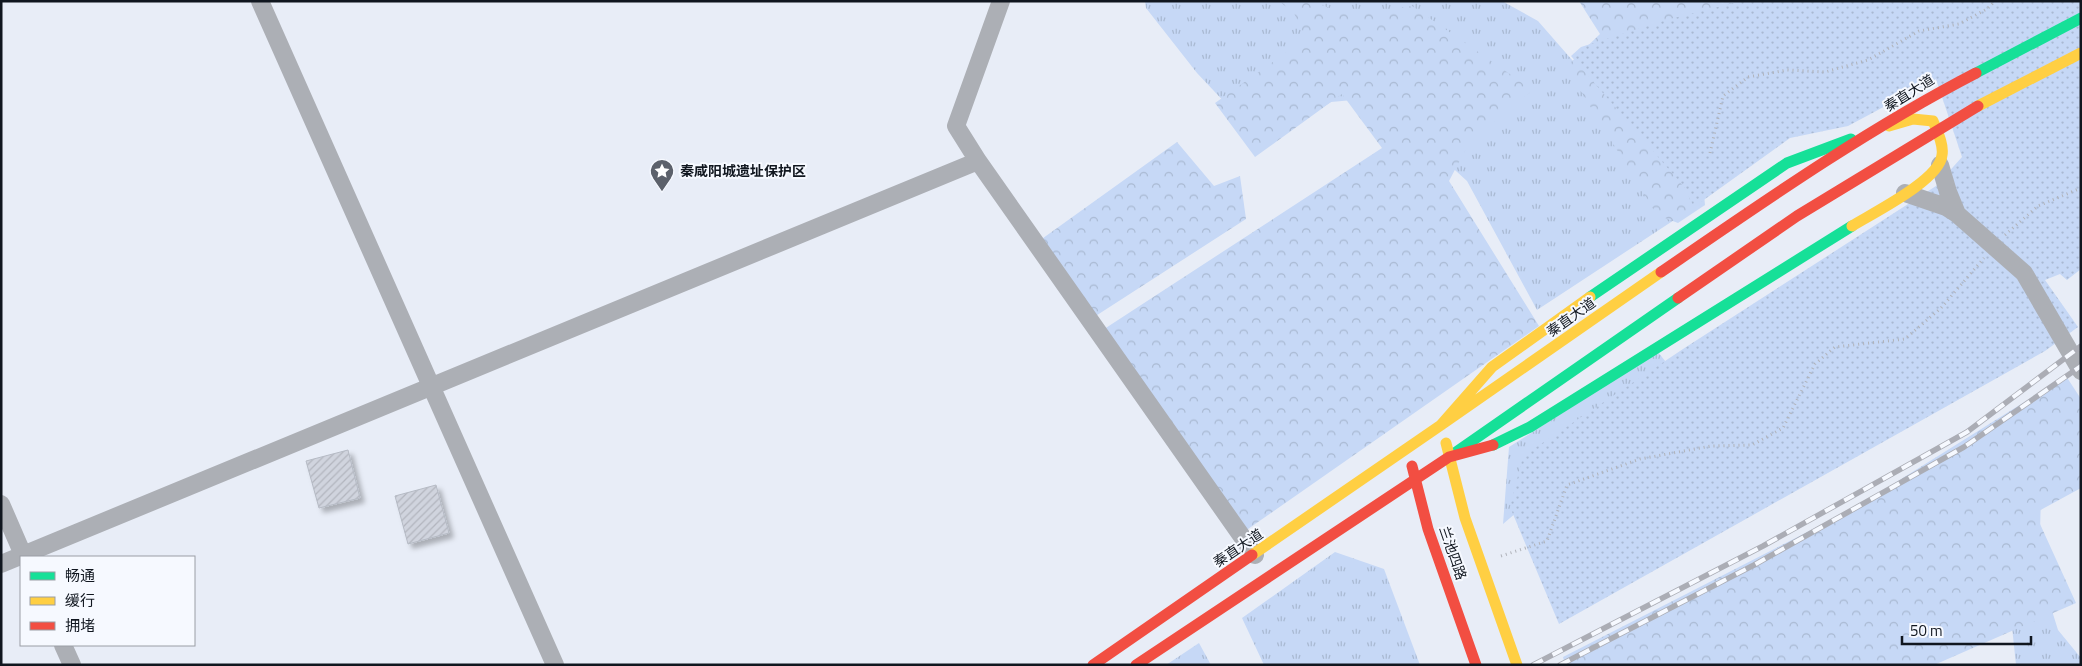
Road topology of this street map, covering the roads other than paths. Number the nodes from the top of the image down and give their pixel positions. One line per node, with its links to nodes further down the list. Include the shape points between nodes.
1 (260, 1): 10 (street)
2 (1001, 1): 5 (street, via 956,126)
3 (2081, 18): 11 (street, 秦直大道, bridge, via 1946,88 1780,190)
4 (2081, 53): 13 (street, bridge, via 1961,115 1797,216)
5 (978, 161): 10 (street); 16 (street)
6 (1940, 165): 7 (street); 8 (street); 11 (street, via 1943,150 1933,121 1913,119 1786,163 1492,367)
7 (1905, 193): 8 (street); 13 (street, via 1530,427 1486,449)
8 (1958, 214): 9 (street, via 2024,274)
9 (2081, 371)
10 (431, 386): 17 (street); 22 (street)
11 (1441, 425): 12 (street, 秦直大道); 13 (street, 兰池四路)
12 (1408, 449): 14 (street, 兰池四路); 16 (street, 秦直大道)
13 (1450, 457): 14 (street); 26 (street, 兰池四路, via 1465,518)
14 (1416, 481): 24 (street); 25 (street, 兰池四路, via 1428,529)
15 (1, 504): 17 (street)
16 (1255, 555): 23 (street, 秦直大道)
17 (24, 556)
18 (20, 557): 19 (street)
19 (1, 564)
20 (63, 646): 21 (street)
21 (72, 665)
22 (555, 665)
23 (1093, 665)
24 (1136, 665)
25 (1476, 665)
26 (1517, 665)

